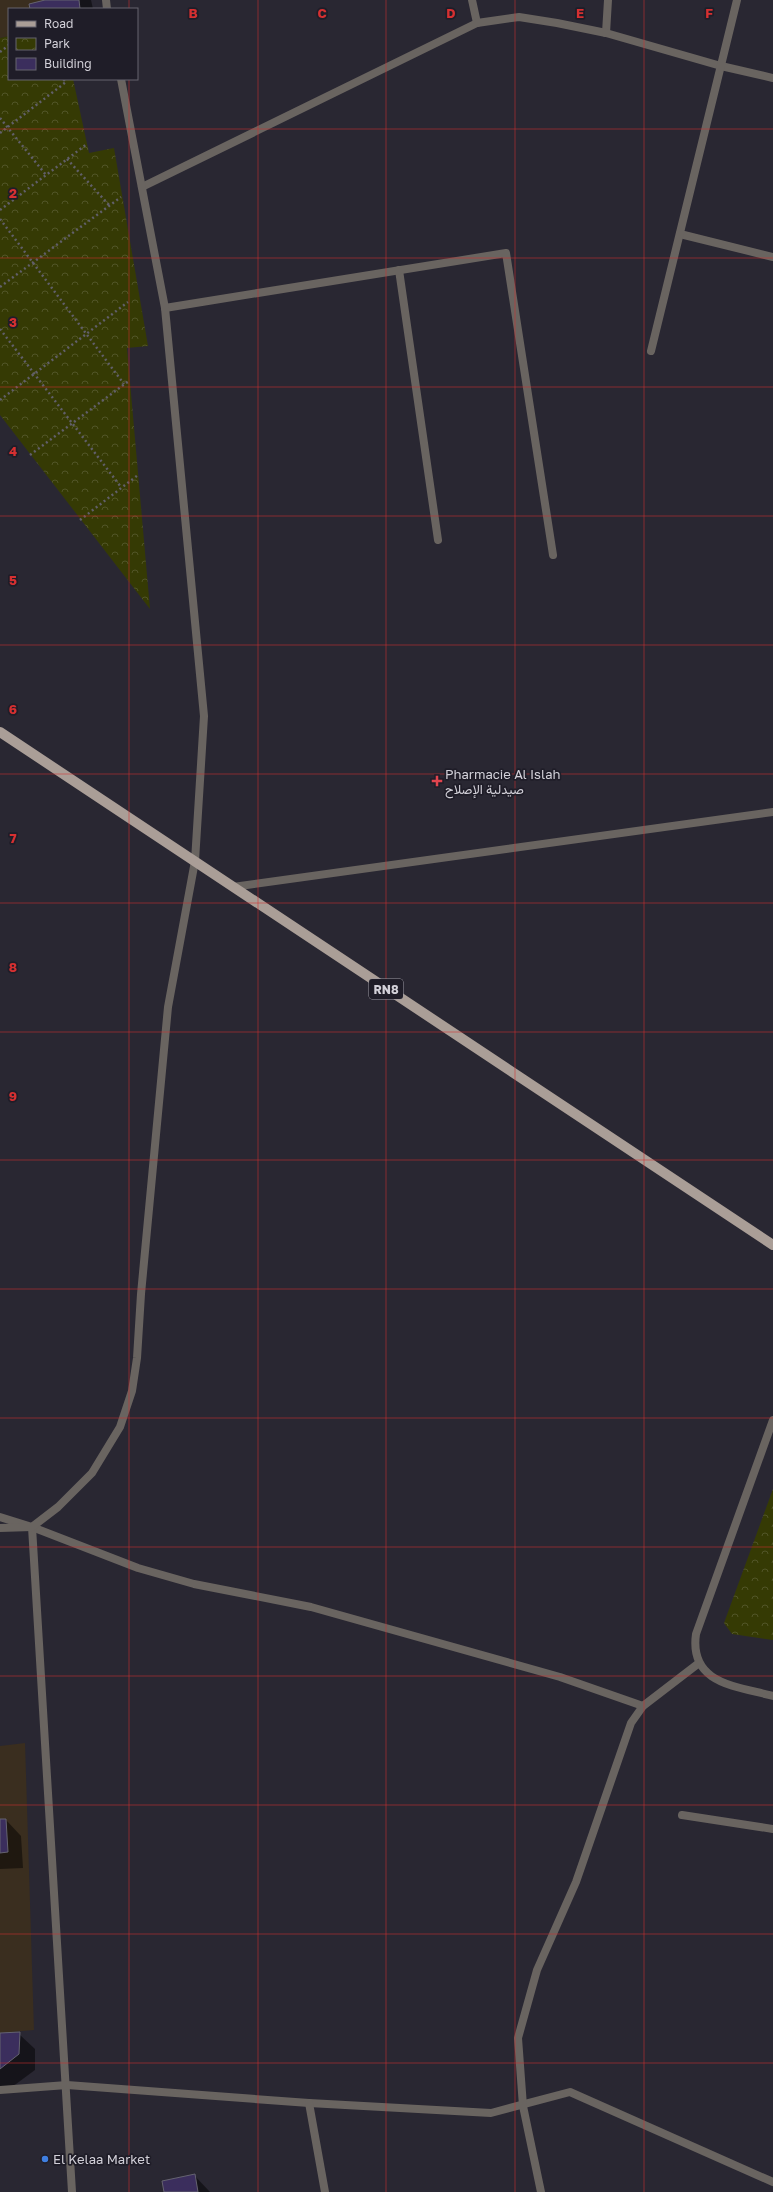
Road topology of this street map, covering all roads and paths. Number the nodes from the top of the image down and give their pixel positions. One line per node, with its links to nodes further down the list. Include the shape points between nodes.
1 (472, 0): 4 (street)
2 (608, 0): 5 (street)
3 (737, 0): 8 (street)
4 (477, 23): 5 (street, via 519,18); 18 (street)
5 (606, 33): 8 (street)
6 (8, 46): 7 (path)
7 (0, 52)
8 (721, 66): 9 (street); 22 (street)
9 (773, 78)
10 (64, 80): 13 (path, via 66,82)
11 (121, 80): 18 (street)
12 (0, 118): 13 (path)
13 (8, 128): 14 (path); 17 (path)
14 (0, 133)
15 (87, 144): 16 (path)
16 (67, 158): 17 (path); 19 (path)
17 (46, 175): 20 (path)
18 (142, 187): 19 (path); 28 (street)
19 (109, 206): 24 (path)
20 (0, 210)
21 (0, 219): 24 (path)
22 (680, 234): 23 (street); 31 (street)
23 (773, 257)
24 (32, 262): 26 (path); 30 (path)
25 (399, 270): 28 (street); 41 (street); 42 (street, via 506,253)
26 (0, 287)
27 (128, 302): 30 (path)
28 (165, 308): 45 (street, via 204,716)
29 (0, 329): 32 (path)
30 (86, 334): 32 (path); 34 (path)
31 (651, 351)
32 (34, 373): 35 (path); 36 (path)
33 (130, 380): 34 (path)
34 (124, 384): 36 (path)
35 (0, 400)
36 (72, 423): 37 (path); 39 (path)
37 (30, 455)
38 (138, 474): 39 (path)
39 (121, 487): 40 (path)
40 (80, 520)
41 (438, 540)
42 (553, 555)
43 (0, 732): 45 (main road, RN8)
44 (773, 812): 46 (street)
45 (195, 861): 46 (main road, RN8); 50 (street, via 168,1008 132,1391 120,1427 92,1473 63,1502)
46 (234, 887): 47 (main road, RN8)
47 (773, 1245)
48 (773, 1420): 52 (street, via 696,1634 694,1646)
49 (0, 1517): 50 (street)
50 (32, 1527): 51 (street); 54 (street, via 138,1568 194,1584 311,1606 560,1677); 57 (street)
51 (0, 1528)
52 (699, 1663): 53 (street, via 702,1670 712,1678); 54 (street)
53 (773, 1696)
54 (643, 1706): 60 (street, via 631,1723 576,1882 537,1970 518,2038)
55 (682, 1815): 56 (street)
56 (773, 1829)
57 (67, 2085): 58 (street); 59 (street); 62 (street)
58 (0, 2090)
59 (310, 2103): 60 (street, via 491,2113); 63 (street)
60 (523, 2106): 61 (street, via 570,2092); 64 (street)
61 (773, 2182)
62 (72, 2192)
63 (325, 2192)
64 (541, 2192)

